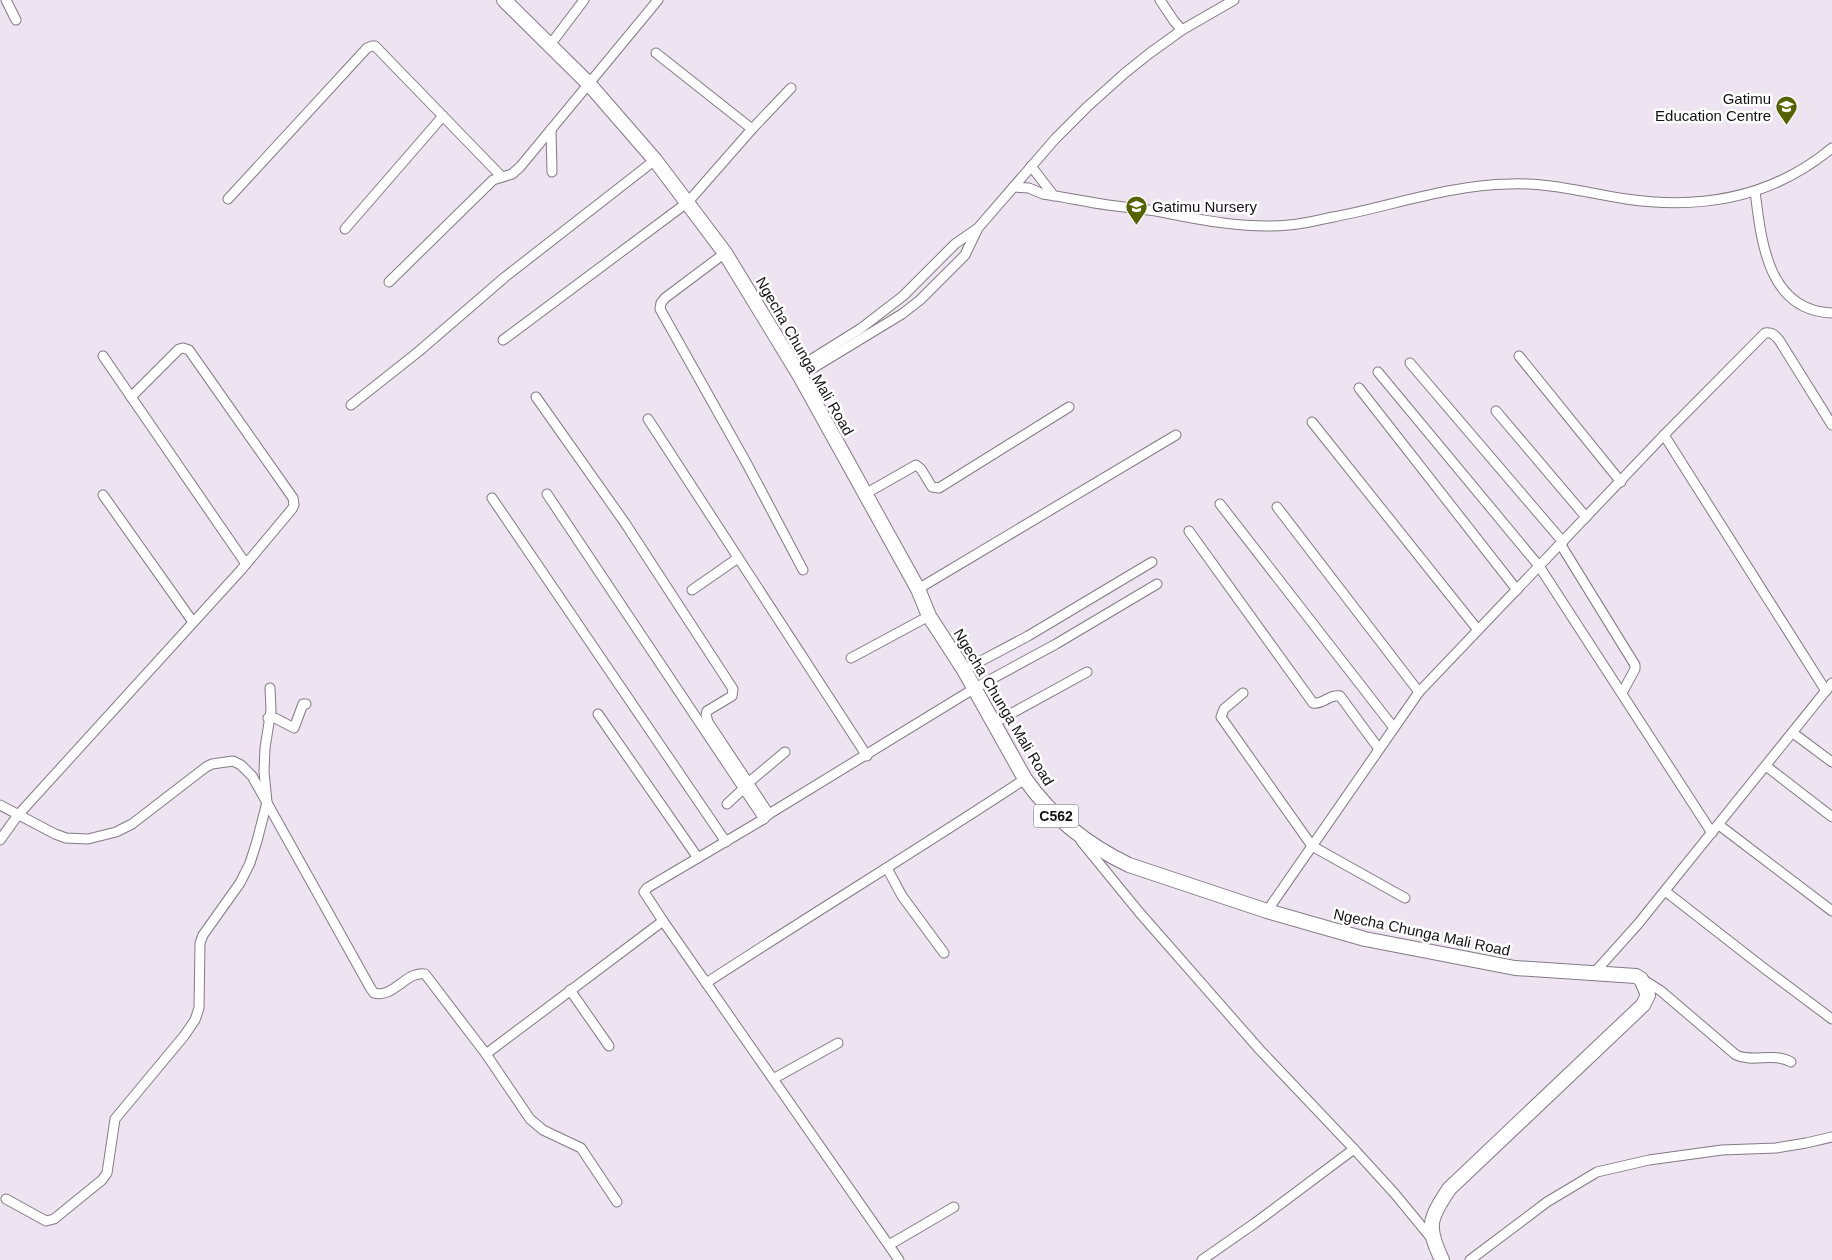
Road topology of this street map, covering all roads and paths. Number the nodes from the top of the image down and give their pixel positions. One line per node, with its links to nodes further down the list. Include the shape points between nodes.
1 (6, 0): 7 (street)
2 (504, 0): 9 (main road, Ngecha Chunga Mali Road / C562)
3 (584, 0): 9 (street)
4 (658, 0): 11 (street)
5 (1160, 0): 8 (street)
6 (1234, 0): 8 (street)
7 (16, 20)
8 (1182, 30): 18 (street, via 1150,52 1087,107)
9 (550, 44): 11 (main road, Ngecha Chunga Mali Road / C562)
10 (656, 53): 15 (street)
11 (589, 84): 14 (street); 17 (main road, Ngecha Chunga Mali Road / C562)
12 (791, 88): 15 (street)
13 (443, 116): 20 (street); 24 (street, via 372,46); 27 (street)
14 (551, 129): 19 (street); 20 (street, via 520,167)
15 (752, 129): 25 (street)
16 (1832, 148): 22 (street, via 1799,172)
17 (655, 160): 25 (main road, Ngecha Chunga Mali Road / C562); 40 (street, via 505,277)
18 (1031, 166): 21 (street); 23 (street)
19 (552, 172)
20 (502, 177): 29 (street, via 493,180)
21 (1013, 187): 23 (street); 26 (street)
22 (1755, 191): 23 (street, via 1714,201 1686,203 1625,199 1544,184 1476,185 1323,220 1267,226 1243,226); 30 (street, via 1765,256 1773,276 1784,290 1808,308)
23 (1054, 196)
24 (228, 199)
25 (688, 202): 28 (main road, Ngecha Chunga Mali Road / C562); 31 (street)
26 (978, 228): 36 (street, via 955,244 894,305); 36 (street, via 965,256 920,300 902,314)
27 (345, 230)
28 (725, 253): 36 (main road, Ngecha Chunga Mali Road / C562); 62 (street, via 665,298 660,309)
29 (389, 282)
30 (1832, 312)
31 (503, 340)
32 (103, 356): 38 (street)
33 (1519, 356): 48 (street)
34 (1410, 363): 57 (street)
35 (1378, 372): 61 (street)
36 (798, 373): 50 (main road, Ngecha Chunga Mali Road / C562)
37 (1359, 388): 66 (street)
38 (130, 397): 60 (street); 60 (street, via 179,349 189,350 293,498 292,509)
39 (536, 397): 91 (street, via 625,523 733,689 732,696 706,715)
40 (350, 405)
41 (1069, 406): 50 (street, via 939,488 932,487 916,465)
42 (1496, 411): 55 (street)
43 (648, 419): 58 (street)
44 (1312, 422): 69 (street)
45 (1832, 425): 47 (street, via 1779,340 1769,332 1760,337)
46 (1176, 435): 64 (street)
47 (1664, 435): 48 (street); 73 (street)
48 (1621, 482): 55 (street)
49 (547, 494): 91 (street)
50 (865, 494): 64 (main road, Ngecha Chunga Mali Road / C562)
51 (103, 496): 68 (street)
52 (492, 498): 102 (street)
53 (1220, 504): 83 (street)
54 (1277, 507): 76 (street)
55 (1586, 517): 57 (street)
56 (1189, 531): 85 (street, via 1313,703 1340,696)
57 (1562, 544): 61 (street); 78 (street, via 1635,665)
58 (738, 558): 65 (street); 87 (street)
59 (1152, 562): 71 (street)
60 (246, 564): 68 (street)
61 (1539, 566): 66 (street); 78 (street)
62 (803, 570)
63 (1157, 584): 75 (street)
64 (918, 589): 67 (main road, Ngecha Chunga Mali Road / C562)
65 (692, 590)
66 (1517, 590): 69 (street)
67 (929, 616): 70 (street); 71 (main road, Ngecha Chunga Mali Road / C562)
68 (193, 622): 95 (street)
69 (1478, 630): 76 (street)
70 (851, 658)
71 (964, 670): 75 (main road, Ngecha Chunga Mali Road / C562)
72 (1086, 672): 82 (street)
73 (1829, 687): 84 (street)
74 (270, 688): 81 (street)
75 (975, 688): 82 (main road, Ngecha Chunga Mali Road / C562); 87 (street)
76 (1419, 692): 83 (street)
77 (1243, 693): 103 (street, via 1224,709 1221,716)
78 (1622, 693): 100 (street)
79 (306, 704): 81 (street, via 301,708 294,728 276,718)
80 (598, 714): 104 (street)
81 (268, 718): 92 (street, via 264,772)
82 (994, 723): 90 (main road, Ngecha Chunga Mali Road / C562)
83 (1394, 728): 85 (street)
84 (1793, 733): 88 (street); 89 (street)
85 (1379, 749): 103 (street)
86 (785, 752): 91 (street)
87 (867, 756): 96 (street)
88 (1832, 762)
89 (1766, 766): 97 (street); 98 (street)
90 (1025, 779): 99 (main road, Ngecha Chunga Mali Road / C562, via 1051,811); 105 (street)
91 (745, 786): 93 (street); 96 (street)
92 (266, 802): 95 (street, via 252,776 233,761 206,767 132,824 103,836 66,838); 119 (street, via 374,993 382,994 417,974 425,974); 124 (street, via 250,863 200,943 200,994 195,1020 116,1119 105,1177 50,1221)
93 (727, 804)
94 (0, 805): 95 (street)
95 (18, 815): 101 (street)
96 (767, 817): 102 (street)
97 (1832, 817)
98 (1719, 825): 100 (street); 109 (street)
99 (1075, 833): 108 (main road, Ngecha Chunga Mali Road / C562, via 1129,865); 123 (street, via 1139,912 1260,1050)
100 (1712, 833): 106 (street)
101 (0, 840)
102 (726, 842): 104 (street)
103 (1312, 846): 107 (street); 108 (street)
104 (698, 858): 110 (street, via 645,890 645,895)
105 (887, 868): 111 (street, via 902,896); 114 (street)
106 (1665, 890): 112 (street); 116 (street)
107 (1405, 898)
108 (1267, 911): 112 (main road, Ngecha Chunga Mali Road / C562, via 1365,939 1515,968)
109 (1832, 911)
110 (663, 921): 114 (street); 115 (street)
111 (944, 953)
112 (1595, 972): 113 (main road, Ngecha Chunga Mali Road / C562)
113 (1641, 979): 120 (street, via 1661,991 1736,1055 1777,1057); 127 (main road, via 1648,994 1643,1005 1449,1189 1437,1207)
114 (706, 983): 121 (street)
115 (570, 990): 118 (street); 119 (street)
116 (1832, 1020)
117 (838, 1043): 121 (street)
118 (609, 1046)
119 (486, 1054): 125 (street, via 530,1119 543,1130 581,1148)
120 (1791, 1062)
121 (773, 1079): 128 (street)
122 (1832, 1137): 132 (street, via 1776,1148 1722,1150 1649,1160 1598,1172 1548,1202)
123 (1354, 1149): 127 (street); 130 (street)
124 (6, 1199)
125 (617, 1202)
126 (954, 1207): 128 (street)
127 (1432, 1239): 131 (main road)
128 (889, 1245): 129 (street)
129 (899, 1260)
130 (1202, 1260)
131 (1442, 1260)
132 (1470, 1260)

